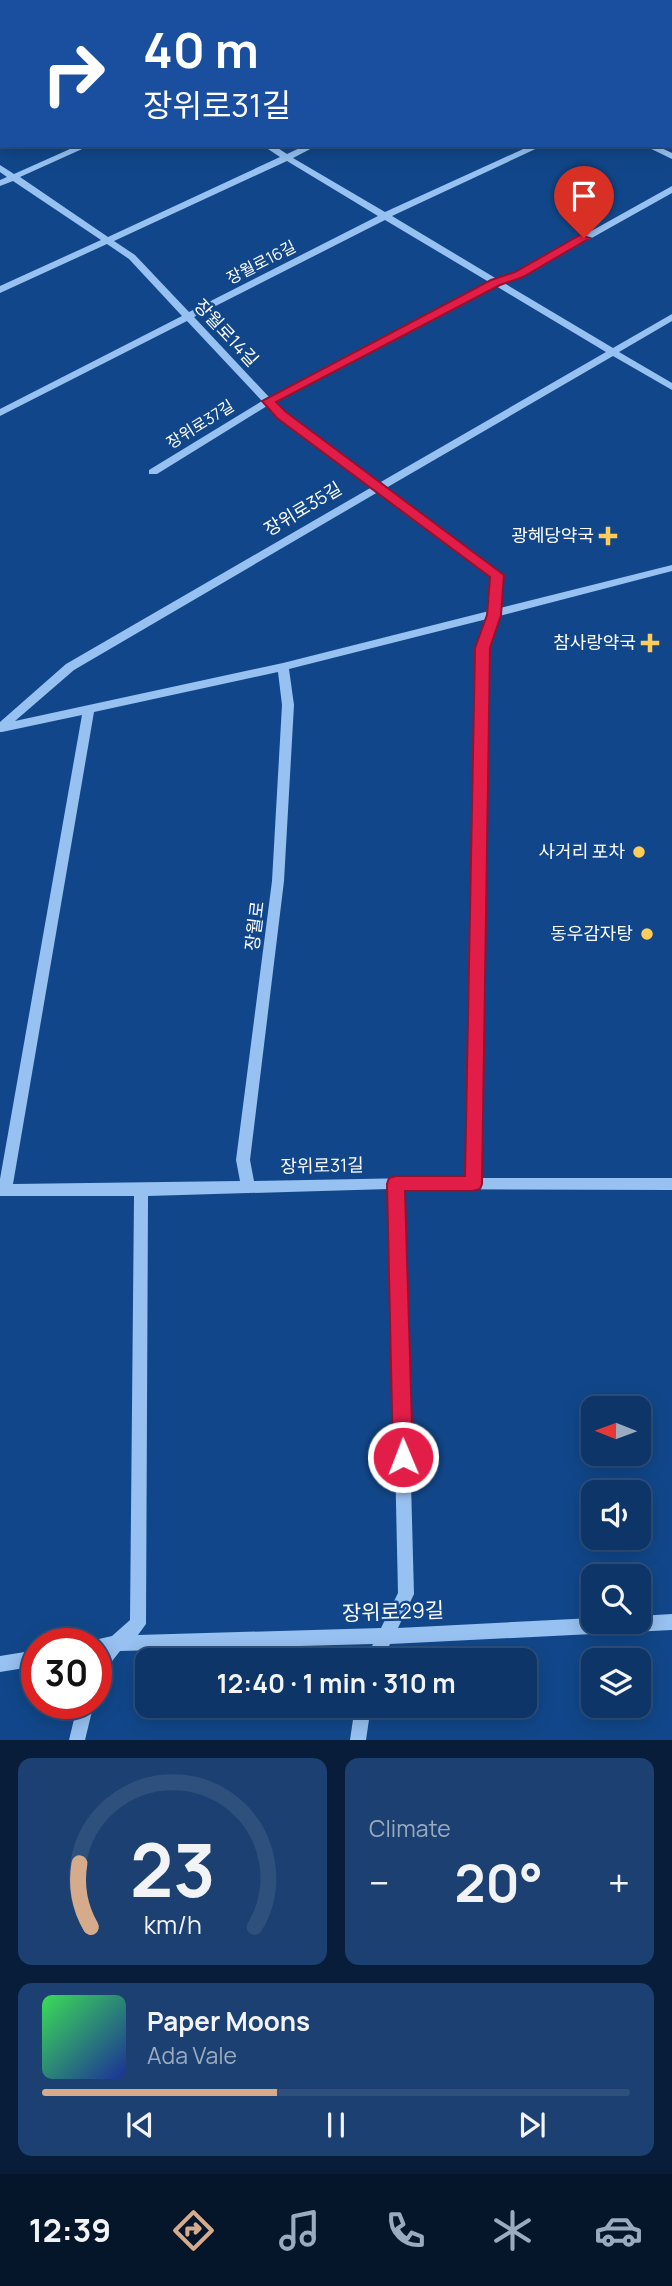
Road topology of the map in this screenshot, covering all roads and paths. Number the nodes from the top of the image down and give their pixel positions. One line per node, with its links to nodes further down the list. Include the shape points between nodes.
1 (82, 147): 9 (street)
2 (269, 147): 7 (street)
3 (310, 147): 7 (street)
4 (536, 147): 12 (street, 장월로16길)
5 (652, 147): 6 (street)
6 (672, 156)
7 (286, 158): 12 (street); 13 (street)
8 (0, 168): 9 (street, 장월로14길)
9 (14, 177): 10 (street); 13 (street, 장월로14길)
10 (0, 183)
11 (672, 189): 14 (street, 장위로37길, via 519,275)
12 (384, 216): 14 (street); 16 (street, 장월로16길)
13 (108, 239): 15 (street); 16 (street, 장월로14길)
14 (496, 282): 18 (street); 20 (street, 장위로37길)
15 (0, 290)
16 (190, 317): 20 (street, 장월로14길); 21 (street, 장월로16길)
17 (672, 317): 18 (street, 장위로35길)
18 (612, 351): 19 (street); 23 (street, 장위로35길)
19 (672, 387)
20 (268, 401): 22 (street, 장위로37길); 23 (street, 장월로14길)
21 (0, 413)
22 (153, 472)
23 (377, 486): 25 (street, 장월로14길, via 497,575); 28 (street, 장위로35길, via 70,667)
24 (672, 568): 25 (street)
25 (494, 615): 26 (street); 30 (street, via 483,648)
26 (283, 667): 27 (street); 32 (street, 장월로, via 288,705 278,881 243,1160)
27 (89, 709): 28 (street); 33 (street)
28 (0, 728)
29 (396, 1184): 30 (street, 장위로31길); 32 (street, 장위로31길); 36 (street, via 406,1594)
30 (473, 1184): 31 (street, 장위로31길)
31 (672, 1184)
32 (248, 1187): 34 (street, 장위로31길)
33 (2, 1190): 34 (street, 장위로31길)
34 (141, 1190): 37 (street, via 138,1624)
35 (672, 1622): 36 (street, 장위로29길)
36 (386, 1636): 37 (street, 장위로29길); 40 (street)
37 (116, 1643): 38 (street, 장위로29길); 39 (street)
38 (112, 1644)
39 (112, 1648)
40 (380, 1648)
41 (21, 1661): 42 (street)
42 (0, 1664)
43 (361, 1718): 46 (street)
44 (82, 1719): 45 (street)
45 (77, 1740)
46 (358, 1740)

